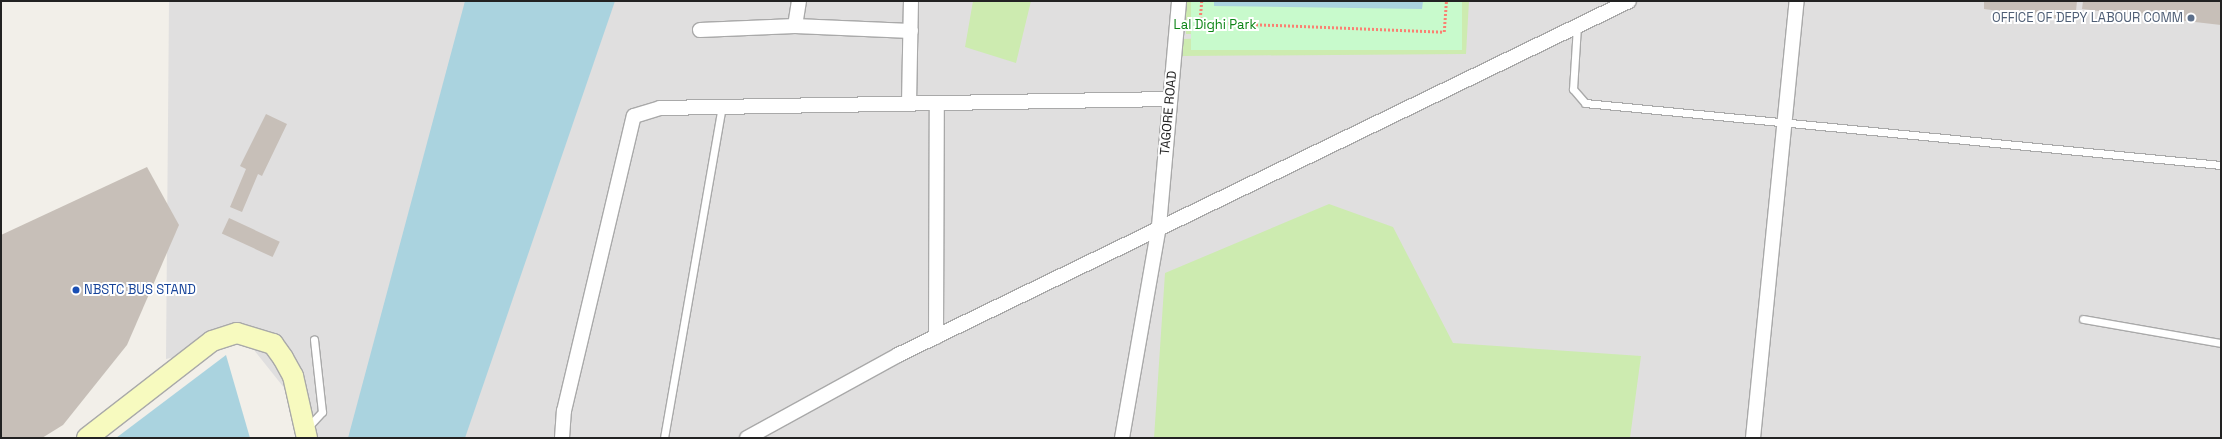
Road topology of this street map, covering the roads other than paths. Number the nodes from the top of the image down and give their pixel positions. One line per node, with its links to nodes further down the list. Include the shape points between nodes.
1 (799, 1): 6 (street)
2 (912, 1): 9 (street)
3 (1179, 1): 10 (street, TAGORE ROAD)
4 (1629, 1): 7 (street)
5 (1798, 1): 14 (street)
6 (795, 26): 8 (street); 9 (street)
7 (1577, 26): 14 (lane, via 1573,89 1585,104); 16 (street)
8 (700, 30)
9 (911, 31): 11 (street)
10 (1170, 99): 12 (street); 16 (street, TAGORE ROAD)
11 (908, 104): 12 (street); 13 (street)
12 (937, 104): 18 (street)
13 (722, 107): 23 (street, via 660,108 634,116 564,411); 24 (lane)
14 (1785, 124): 15 (lane); 27 (street)
15 (2221, 165)
16 (1159, 226): 18 (street); 26 (street, TAGORE ROAD)
17 (2083, 319): 20 (lane)
18 (936, 337): 25 (street)
19 (314, 339): 21 (lane, via 322,412)
20 (2221, 343)
21 (306, 433): 22 (street, via 293,376 284,358 273,344 237,332 212,341)
22 (87, 438)
23 (562, 438)
24 (664, 438)
25 (747, 438)
26 (1122, 438)
27 (1753, 438)

